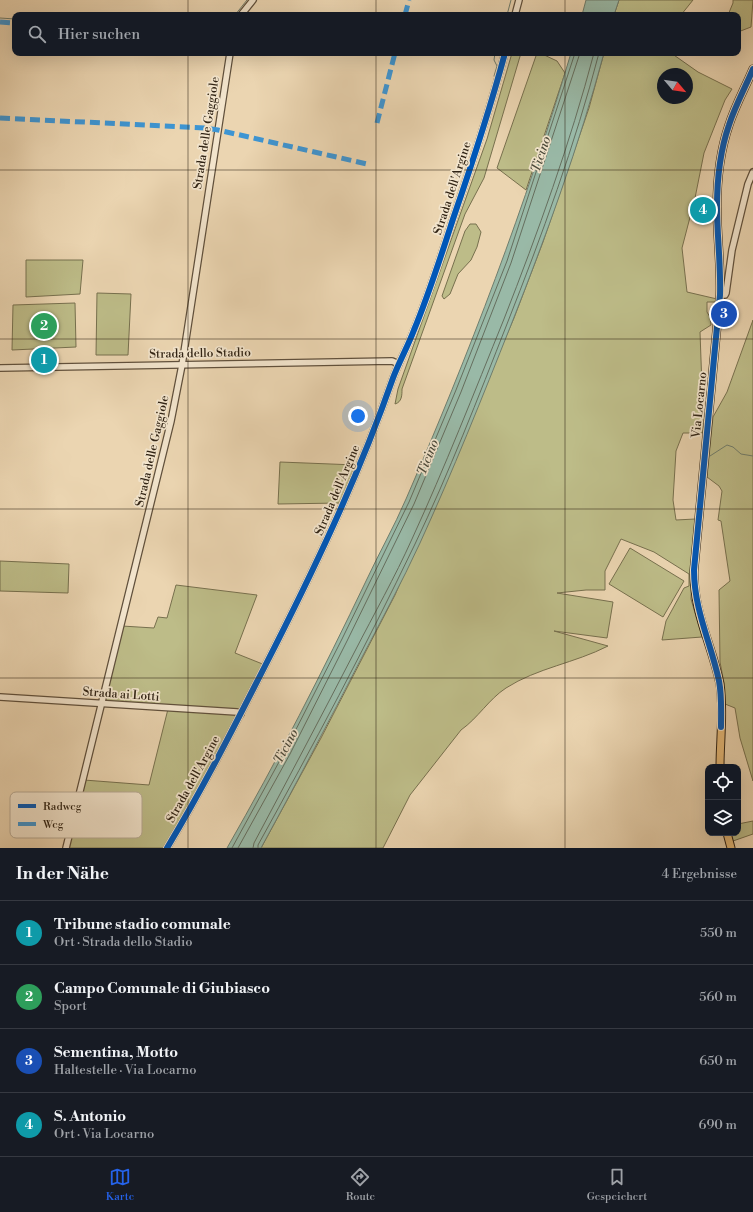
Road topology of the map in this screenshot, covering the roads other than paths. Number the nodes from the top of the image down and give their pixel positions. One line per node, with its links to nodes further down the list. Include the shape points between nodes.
1 (254, 0): 3 (street)
2 (519, 0): 4 (street)
3 (244, 12)
4 (516, 12)
5 (230, 56): 11 (street, Strada delle Gaggiole)
6 (504, 56): 10 (street, Strada dell'Argine, via 470,172 417,324)
7 (753, 69): 9 (main road, Via Locarno, via 726,134 718,182)
8 (753, 172): 9 (street, via 732,250 726,293)
9 (720, 295): 16 (main road, Via Locarno, via 694,576 699,616 721,690)
10 (400, 364): 11 (street, Strada dello Stadio, via 392,361); 15 (street, Strada dell'Argine, via 331,533)
11 (182, 365): 12 (street, Strada dello Stadio); 14 (street, Strada delle Gaggiole)
12 (0, 368)
13 (0, 697): 14 (street, Strada ai Lotti)
14 (102, 703): 15 (street, Strada ai Lotti); 17 (street, Strada delle Gaggiole)
15 (241, 714): 21 (street, Strada dell'Argine)
16 (720, 764)
17 (80, 792)
18 (728, 836): 22 (main road)
19 (68, 838): 20 (street, Strada delle Gaggiole)
20 (66, 848)
21 (167, 848)
22 (731, 848)

